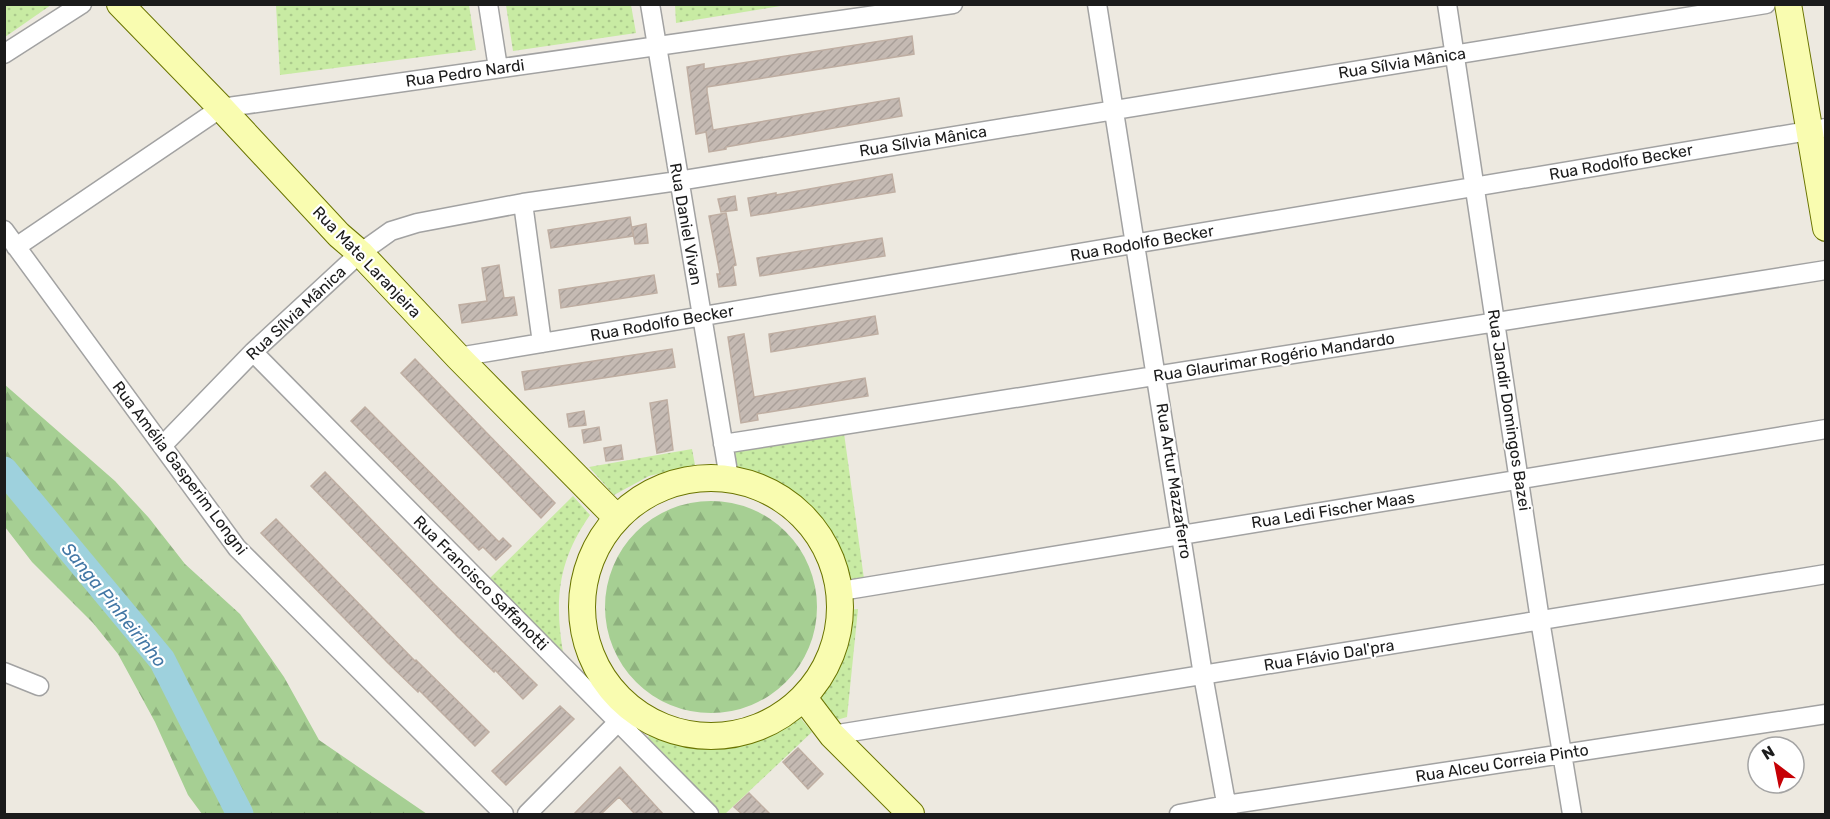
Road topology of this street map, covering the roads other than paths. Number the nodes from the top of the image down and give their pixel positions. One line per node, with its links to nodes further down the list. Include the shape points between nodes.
1 (82, 4): 11 (street)
2 (120, 4): 14 (street, Rua Mate Laranjeira)
3 (488, 4): 13 (street)
4 (650, 4): 10 (street, Rua Daniel Vivan)
5 (953, 4): 10 (street, Rua Pedro Nardi)
6 (1097, 4): 15 (street, Rua Artur Mazzaferro)
7 (1447, 4): 12 (street, Rua Jandir Domingos Bazei)
8 (1766, 4): 12 (street, Rua Sílvia Mânica)
9 (1788, 4): 16 (street)
10 (657, 46): 13 (street, Rua Pedro Nardi); 17 (street, Rua Daniel Vivan)
11 (4, 54)
12 (1455, 55): 15 (street, Rua Sílvia Mânica); 18 (street, Rua Jandir Domingos Bazei)
13 (498, 68): 14 (street, Rua Pedro Nardi)
14 (221, 108): 23 (street, Rua Pedro Nardi); 24 (street, Rua Mate Laranjeira)
15 (1114, 110): 17 (street, Rua Sílvia Mânica); 22 (street, Rua Artur Mazzaferro)
16 (1818, 130): 18 (street, Rua Rodolfo Becker); 20 (street)
17 (678, 181): 19 (street, Rua Sílvia Mânica); 26 (street, Rua Daniel Vivan)
18 (1475, 187): 22 (street, Rua Rodolfo Becker); 27 (street, Rua Jandir Domingos Bazei)
19 (523, 202): 24 (street, Rua Sílvia Mânica, via 391,231); 28 (street)
20 (1826, 228)
21 (4, 230): 23 (street, Rua Amélia Gasperim Longni)
22 (1136, 244): 26 (street, Rua Rodolfo Becker); 31 (street, Rua Artur Mazzaferro)
23 (16, 247): 34 (street, Rua Amélia Gasperim Longni)
24 (360, 253): 29 (street, Rua Sílvia Mânica); 30 (street, Rua Mate Laranjeira)
25 (1826, 270): 27 (street, Rua Glaurimar Rogério Mandardo)
26 (701, 316): 28 (street, Rua Rodolfo Becker); 33 (street, Rua Daniel Vivan)
27 (1496, 322): 31 (street, Rua Glaurimar Rogério Mandardo); 36 (street, Rua Jandir Domingos Bazei)
28 (542, 343): 30 (street, Rua Rodolfo Becker)
29 (254, 352): 34 (street, Rua Sílvia Mânica); 47 (street, Rua Francisco Saffanotti)
30 (458, 357): 37 (street, Rua Mate Laranjeira)
31 (1157, 376): 33 (street, Rua Glaurimar Rogério Mandardo); 38 (street, Rua Artur Mazzaferro)
32 (1826, 429): 36 (street, Rua Ledi Fischer Maas)
33 (723, 444): 35 (street, Rua Daniel Vivan)
34 (162, 446): 51 (street, Rua Amélia Gasperim Longni, via 237,548)
35 (729, 478): 37 (street, via 688,479 649,493); 40 (street, via 770,491 804,516 829,550)
36 (1520, 479): 38 (street, Rua Ledi Fischer Maas); 41 (street, Rua Jandir Domingos Bazei)
37 (617, 518): 47 (street, via 586,570 581,600 583,630 591,659)
38 (1183, 535): 40 (street, Rua Ledi Fischer Maas); 43 (street, Rua Artur Mazzaferro)
39 (1826, 574): 41 (street, Rua Flávio Dal'pra)
40 (841, 591): 45 (street, via 839,630 827,666)
41 (1540, 620): 43 (street, Rua Flávio Dal'pra); 49 (street, Rua Jandir Domingos Bazei)
42 (4, 672): 44 (street)
43 (1203, 675): 48 (street, Rua Flávio Dal'pra); 50 (street, Rua Artur Mazzaferro)
44 (39, 686)
45 (804, 698): 47 (street, via 773,721 737,735 698,736); 48 (street)
46 (1826, 714): 49 (street, Rua Alceu Correia Pinto)
47 (623, 715): 52 (street); 53 (street, Rua Francisco Saffanotti)
48 (832, 735): 54 (street)
49 (1563, 754): 50 (street, Rua Alceu Correia Pinto); 56 (street, Rua Jandir Domingos Bazei)
50 (1227, 810): 55 (street, Rua Alceu Correia Pinto)
51 (504, 814)
52 (527, 814)
53 (709, 814)
54 (911, 814)
55 (1179, 814)
56 (1572, 814)

